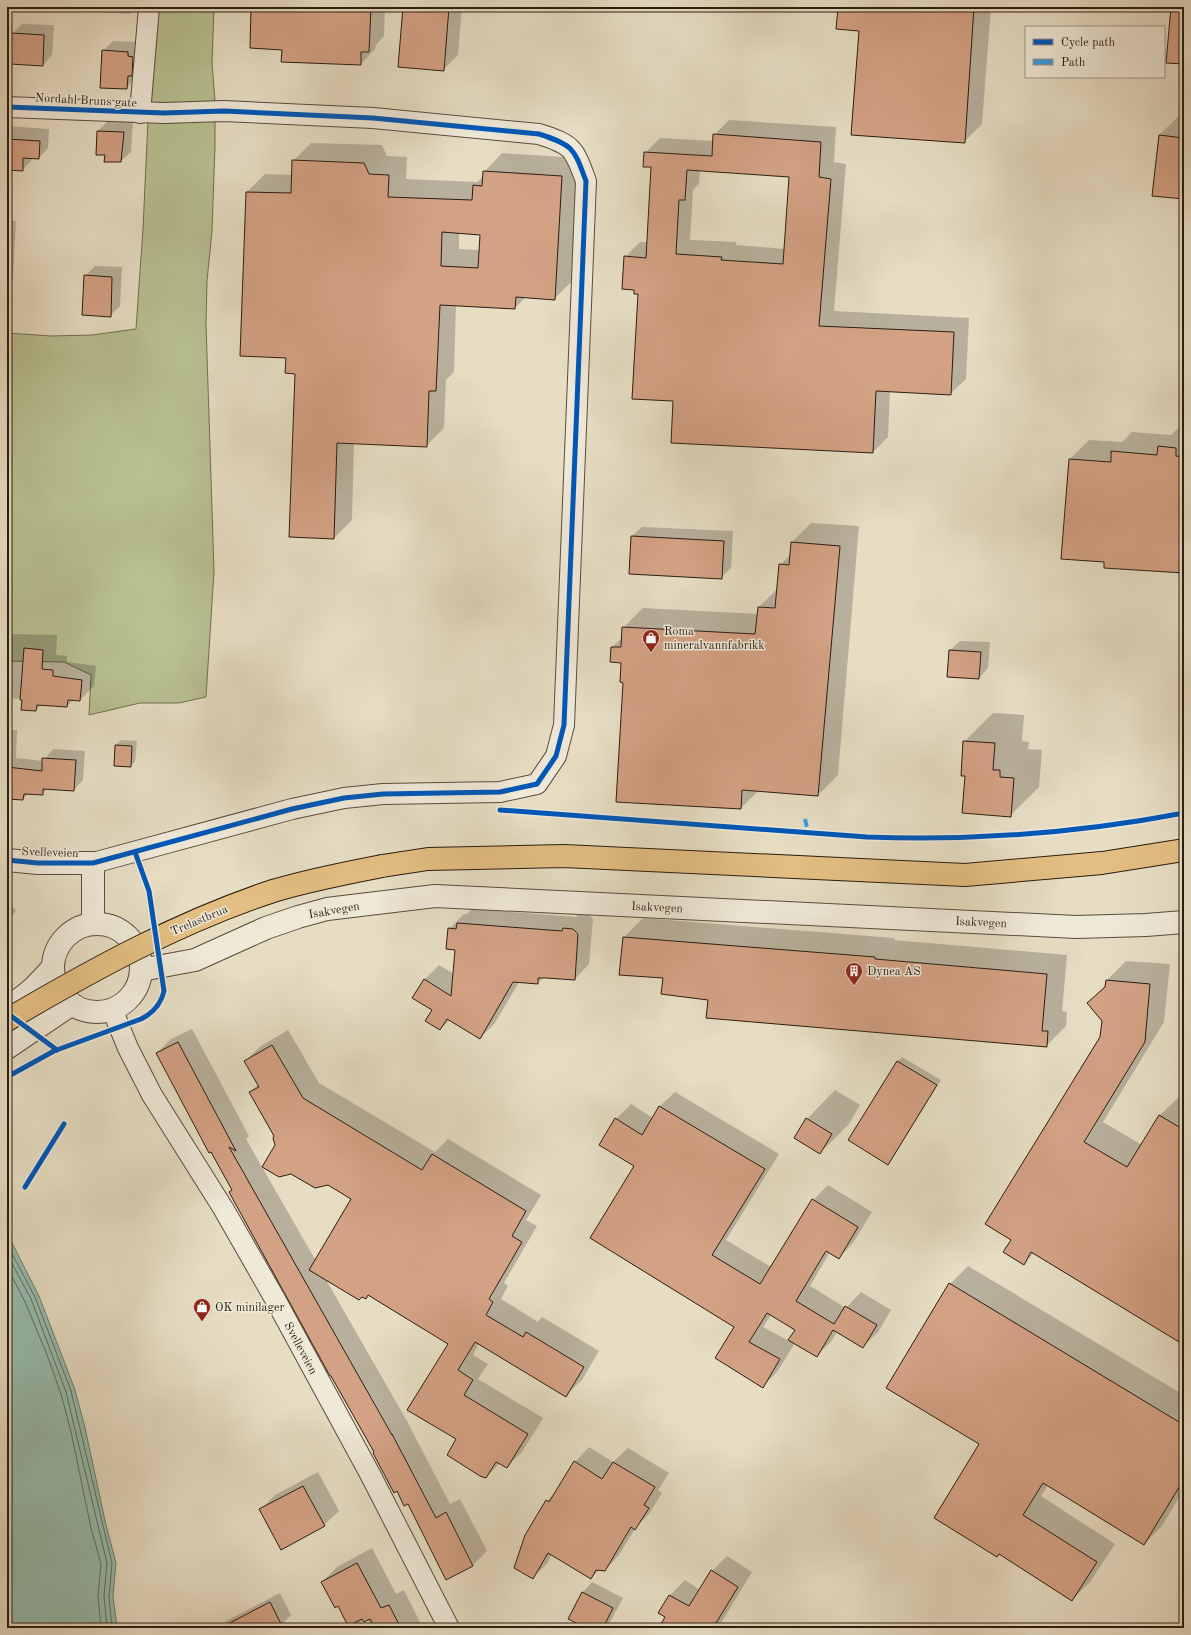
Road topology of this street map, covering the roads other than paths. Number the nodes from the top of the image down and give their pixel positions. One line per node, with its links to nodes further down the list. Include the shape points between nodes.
1 (149, 7): 3 (street)
2 (7, 107): 3 (street, Nordahl Bruns gate)
3 (140, 113): 6 (street, Nordahl Bruns gate, via 224,110 373,118 532,133 561,141 576,153 586,181 564,725 556,756 537,784 500,792 383,794 344,798 292,809)
4 (1184, 850): 14 (highway, Trelastbrua, bridge, via 1102,863 965,875 564,856 428,859 382,866 281,889 223,909 123,955)
5 (7, 860): 6 (street, Svelleveien)
6 (93, 864): 8 (street, Svelleveien)
7 (1184, 922): 10 (street, Isakvegen, via 1076,927 435,896 327,909 266,928 195,960)
8 (93, 924): 9 (street, via 78,928 66,937 55,953); 10 (street, via 116,928 123,933 134,944 140,958)
9 (52, 967): 11 (street, via 57,986); 12 (street, via 31,991)
10 (141, 970): 13 (street, via 138,985 128,999)
11 (72, 1004): 13 (street, via 90,1012); 15 (street)
12 (7, 1006)
13 (112, 1009): 16 (street, Svelleveien, via 152,1095 223,1208 275,1299 370,1474)
14 (7, 1020)
15 (7, 1048)
16 (449, 1628)

